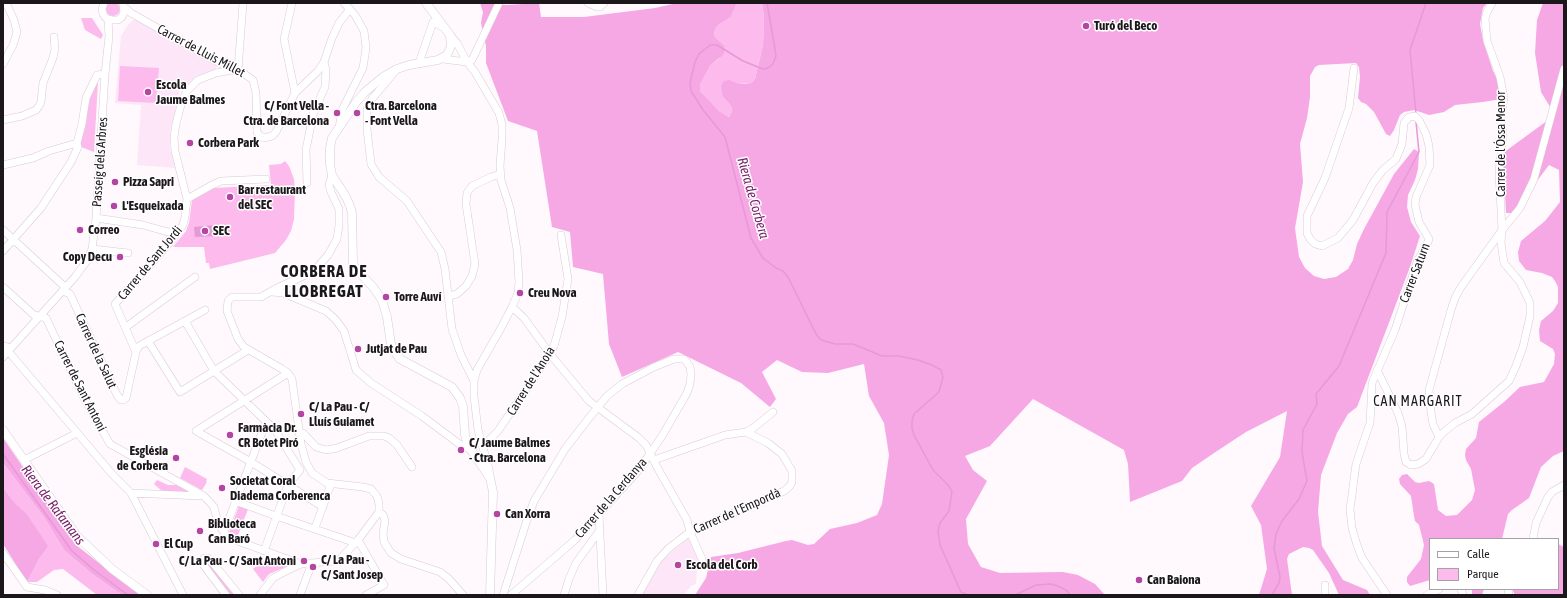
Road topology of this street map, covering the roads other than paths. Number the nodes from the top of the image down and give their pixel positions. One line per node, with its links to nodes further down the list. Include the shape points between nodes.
1 (6, 3): 21 (street, via 17,32)
2 (104, 3): 13 (street, Passeig dels Arbres, via 104,16)
3 (243, 3): 25 (street)
4 (292, 3): 28 (street, via 284,39)
5 (344, 3): 12 (street)
6 (426, 3): 14 (street)
7 (499, 3): 18 (street, via 474,57)
8 (588, 3): 9 (street, via 596,8)
9 (604, 3)
10 (1492, 3): 42 (street, Carrer de l'Óssa Menor, via 1485,19 1487,41 1500,77 1504,98 1499,172)
11 (123, 5): 13 (street, via 123,14); 19 (street, Carrer de Lluis Millet, via 131,13)
12 (350, 9): 17 (street, Carrer de Lluis Millet, via 339,23); 29 (street, via 364,31 366,48 362,68)
13 (112, 20): 27 (street, Passeig dels Arbres)
14 (448, 31): 16 (street, via 451,46); 18 (street); 20 (street, via 432,22)
15 (54, 37): 30 (street, via 55,49 42,83 39,106 22,116)
16 (443, 59): 18 (street); 20 (street)
17 (324, 62): 28 (street, Carrer de Lluis Millet); 36 (street, via 325,87 313,114 306,150)
18 (467, 62): 33 (street, via 499,113 502,125)
19 (220, 63): 25 (street, Carrer de Lluis Millet); 26 (street)
20 (419, 63): 23 (street)
21 (3, 64)
22 (1354, 68): 67 (street, Carrer Saturn, via 1349,108 1325,178 1307,216 1307,233 1310,239 1322,246 1338,238 1353,220 1373,183 1396,159 1402,144 1404,123 1408,117 1415,116 1420,120 1429,146 1430,165 1415,205 1419,222 1429,239 1417,262 1395,330)
23 (397, 69): 29 (street, via 383,77); 55 (street, via 366,109 370,164 379,177 407,201 436,242 443,260)
24 (1564, 69): 42 (street, via 1534,179 1520,208)
25 (235, 70): 26 (street, Carrer de Sant Jordi); 28 (street, Carrer de Lluis Millet, via 253,80 255,84 257,132 264,138 276,132)
26 (219, 72): 39 (street, Carrer de Sant Jordi, via 192,85 182,101 176,124 175,151)
27 (105, 74): 31 (street, via 98,75 86,98); 40 (street, Passeig dels Arbres)
28 (295, 93)
29 (346, 110): 34 (street, via 332,138)
30 (3, 120)
31 (77, 143): 32 (street); 45 (street, via 74,155 47,200)
32 (3, 165)
33 (500, 174): 55 (street, via 472,186 467,193 466,204 475,264 472,276 462,291); 56 (street, via 510,208 517,250 519,287)
34 (332, 175): 37 (street); 38 (street)
35 (266, 179): 39 (street, via 221,182)
36 (307, 182)
37 (340, 188): 38 (street); 79 (street, via 352,214 353,261 382,300 394,351 400,359 452,387 463,406)
38 (330, 192): 50 (street, via 339,209 337,240 314,271)
39 (187, 199): 43 (street, Carrer de Sant Jordi, via 185,217)
40 (96, 218): 43 (street, via 168,232); 46 (street, Passeig dels Arbres)
41 (3, 230): 45 (street)
42 (1502, 230): 80 (street, via 1461,287 1451,310 1429,390 1433,424); 80 (street, Carrer de l'Óssa Menor, via 1504,263 1520,282 1530,303 1530,316 1523,347 1509,382 1472,414 1455,423)
43 (179, 231): 60 (street, Carrer de Sant Jordi, via 115,304)
44 (561, 235): 65 (street, Carrer de l'Anoia, via 568,279 562,317)
45 (13, 240): 47 (street); 52 (street)
46 (92, 249): 48 (street); 52 (street, Passeig dels Arbres, via 86,262)
47 (3, 251)
48 (128, 253)
49 (195, 277): 60 (street)
50 (288, 283): 53 (street); 54 (street)
51 (3, 287): 58 (street, Carrer de Sant Antoni, via 30,312)
52 (64, 289): 58 (street, Passeig dels Arbres); 64 (street, Carrer de la Salut, via 70,294 121,400 126,398)
53 (271, 292): 54 (street); 63 (street, via 261,297 232,297 228,302 228,315 241,344)
54 (285, 294): 81 (street, via 326,311 344,331 356,370)
55 (448, 296): 70 (street, via 455,338)
56 (512, 307): 65 (street, via 524,318); 70 (street, via 477,370)
57 (205, 310): 59 (street)
58 (39, 316): 62 (street, Passeig dels Arbres); 95 (street, Carrer de Sant Antoni, via 46,318 84,398 110,444)
59 (185, 321): 61 (street); 68 (street)
60 (126, 327): 64 (street, Carrer de Sant Jordi)
61 (148, 341): 64 (street, via 139,346); 68 (street, via 180,392)
62 (7, 349): 66 (street, Passeig dels Arbres); 77 (street)
63 (248, 350): 68 (street); 69 (street)
64 (136, 352)
65 (550, 354): 72 (street, via 589,401); 82 (street, Carrer de l'Anoia, via 498,431)
66 (3, 357)
67 (1378, 370): 80 (street, Carrer de l'Óssa Menor, via 1402,426 1406,462 1411,465 1418,464 1426,459); 129 (street, Carrer Saturn, via 1371,387 1370,423 1356,464 1350,509 1352,528 1362,558)
68 (214, 372): 71 (street)
69 (288, 373): 71 (street); 78 (street, via 293,382)
70 (474, 381): 82 (street, via 475,412)
71 (244, 401): 74 (street); 86 (street, via 196,431)
72 (598, 408): 84 (street, via 639,438); 84 (street, Carrer de la Cerdanya, via 612,392 641,373 674,359 684,359 690,367 690,384); 124 (street, via 565,449 534,501)
73 (773, 412): 76 (street)
74 (266, 422): 86 (street); 89 (street, via 275,430)
75 (3, 430): 85 (street)
76 (746, 432): 84 (street, via 725,435); 104 (street, Carrer de l'Empordà, via 768,443 782,454 792,470 790,486 784,491)
77 (77, 433): 85 (street); 94 (street)
78 (299, 433): 87 (street); 88 (street, via 303,433 316,447 326,450 368,436 384,436 397,445)
79 (465, 435): 81 (street); 83 (street)
80 (1439, 437)
81 (455, 440): 83 (street)
82 (482, 445): 90 (street)
83 (470, 450): 90 (street)
84 (653, 456): 99 (street, Carrer de la Cerdanya); 104 (street, via 687,520)
85 (24, 460): 115 (street, via 77,536 112,569)
86 (250, 462): 92 (street); 96 (street)
87 (308, 465): 89 (street); 91 (street, via 314,476)
88 (412, 467)
89 (299, 469): 92 (street)
90 (490, 478): 123 (street, via 493,501)
91 (331, 484): 97 (street); 98 (street, via 371,489 377,496)
92 (288, 485): 97 (street); 100 (street)
93 (1564, 485): 105 (street, via 1548,497 1536,523)
94 (131, 493): 95 (street); 116 (street)
95 (204, 496): 103 (street, Carrer de Sant Antoni, via 213,505 218,524)
96 (235, 501): 100 (street); 103 (street)
97 (323, 507): 101 (street)
98 (379, 512): 106 (street); 122 (street, via 385,521 384,542 391,553 440,572)
99 (599, 515): 102 (street); 124 (street, Carrer de la Cerdanya, via 576,540)
100 (276, 516): 101 (street); 107 (street)
101 (315, 528): 106 (street)
102 (600, 530): 125 (street, via 576,563); 126 (street)
103 (224, 532): 107 (street, via 232,539)
104 (690, 532): 109 (street); 127 (street, Carrer de l'Empordà, via 657,561)
105 (1533, 538)
106 (357, 541): 110 (street, via 335,562); 121 (street, via 384,585)
107 (264, 551): 111 (street)
108 (3, 553): 114 (street, via 27,587)
109 (702, 559)
110 (312, 563): 111 (street); 120 (street)
111 (301, 564): 119 (street, via 277,575)
112 (1325, 585): 128 (street)
113 (1437, 590): 130 (street)
114 (56, 595)
115 (147, 595)
116 (183, 595)
117 (226, 595): 118 (street, via 202,563 204,558 212,562)
118 (239, 595)
119 (260, 595)
120 (300, 595)
121 (366, 595)
122 (463, 595)
123 (490, 595)
124 (506, 595)
125 (564, 595)
126 (603, 595)
127 (638, 595)
128 (1325, 595)
129 (1387, 595)
130 (1427, 595)

